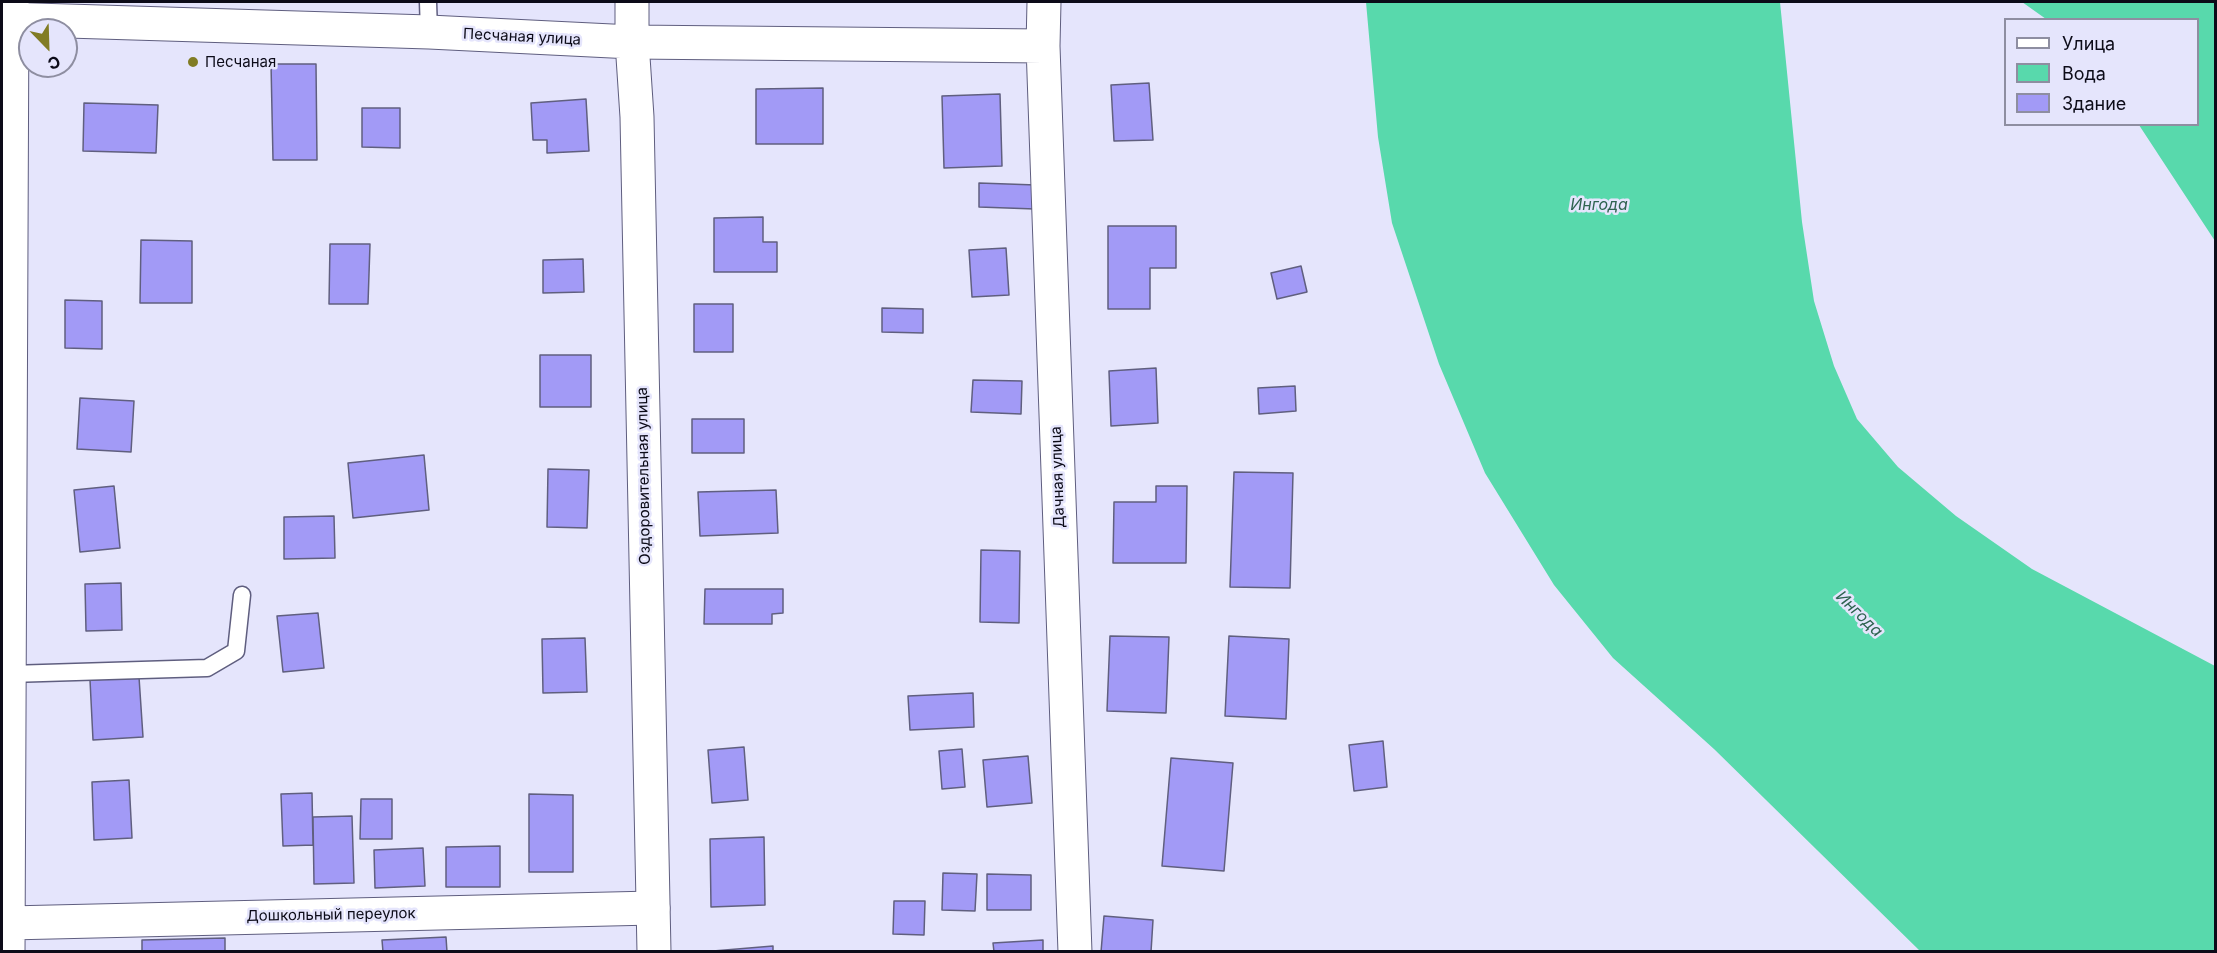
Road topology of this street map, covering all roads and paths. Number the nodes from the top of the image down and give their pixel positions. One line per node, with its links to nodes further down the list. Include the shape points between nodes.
1 (632, 2): 5 (street, Оздоровительная улица)
2 (1044, 2): 6 (street, Дачная улица)
3 (8, 13): 4 (street, Песчаная улица); 8 (street)
4 (428, 17): 5 (street, Песчаная улица)
5 (632, 42): 6 (street, Песчаная улица); 9 (street, Оздоровительная улица, via 637,117)
6 (1043, 46): 12 (street, Дачная улица)
7 (242, 596): 8 (lane, via 236,651 207,668)
8 (10, 674): 10 (street)
9 (653, 908): 10 (street, Дошкольный переулок); 11 (street, Оздоровительная улица)
10 (9, 937)
11 (654, 951)
12 (1075, 951)

